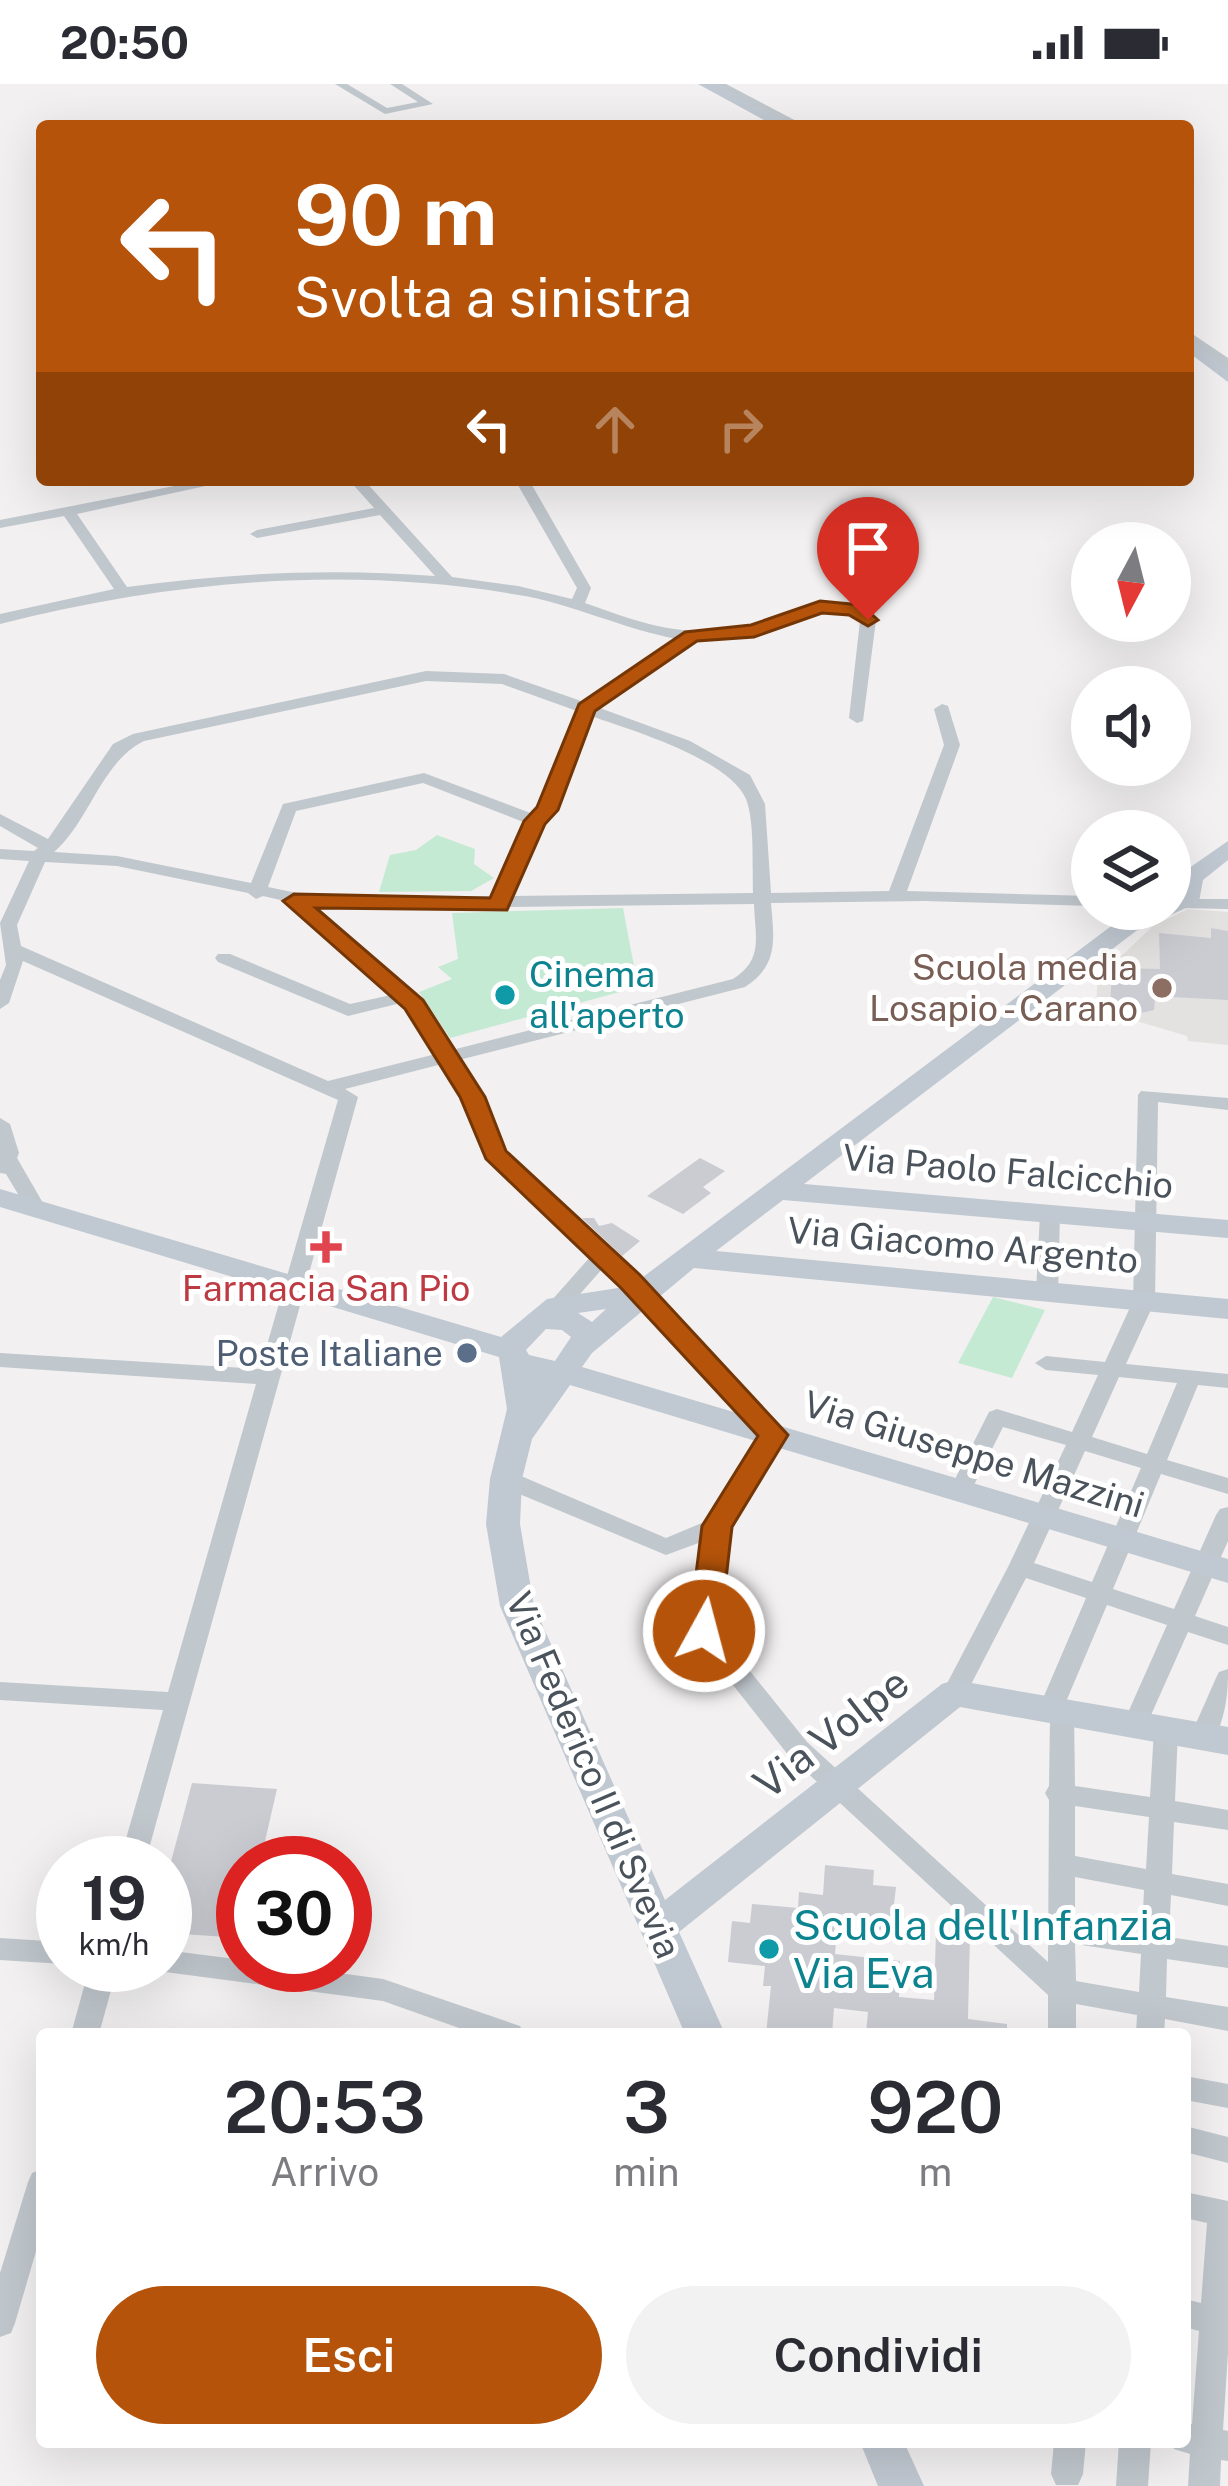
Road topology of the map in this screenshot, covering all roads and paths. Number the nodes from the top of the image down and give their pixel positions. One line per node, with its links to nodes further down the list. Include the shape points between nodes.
1 (340, 84): 5 (street)
2 (705, 84): 6 (main road)
3 (718, 84): 7 (street)
4 (400, 87): 5 (street); 5 (street, via 428,104 385,111)
5 (362, 97)
6 (775, 120)
7 (789, 120)
8 (1194, 343): 10 (street)
9 (1194, 345): 11 (main road)
10 (1228, 364)
11 (1228, 376)
12 (196, 486): 16 (street)
13 (362, 486): 15 (street)
14 (525, 486): 21 (street, via 584,588)
15 (386, 510): 18 (street); 19 (street)
16 (68, 512): 17 (street); 20 (street)
17 (0, 524)
18 (257, 534)
19 (447, 580): 20 (street, via 298,578); 21 (street)
20 (123, 592): 22 (street)
21 (578, 603): 23 (street, via 638,627)
22 (0, 619)
23 (692, 636): 24 (street); 26 (street, via 754,631 820,607 859,611 868,620)
24 (586, 708): 28 (street, via 547,810); 30 (street, via 504,679 452,674 139,737 113,753); 35 (street, via 710,755 744,778 757,804)
25 (942, 710): 34 (street, via 952,745)
26 (857, 718)
27 (0, 819): 30 (street)
28 (535, 821): 33 (street, via 424,778 289,808); 40 (street)
29 (1228, 848): 32 (main road, Via Federico II di Svevia)
30 (45, 851): 31 (street); 33 (street); 42 (street, via 8,925)
31 (0, 854)
32 (1191, 879)
33 (256, 894): 37 (street)
34 (896, 897): 35 (street); 36 (street)
35 (761, 898): 40 (street); 46 (street, via 764,961 739,982)
36 (1071, 900)
37 (294, 901): 40 (street); 44 (street)
38 (1191, 903): 39 (street)
39 (1225, 904)
40 (499, 905)
41 (1126, 930): 51 (main road, Via Federico II di Svevia)
42 (12, 950): 45 (street, via 14,975); 47 (street)
43 (224, 958): 44 (street, via 348,1010)
44 (406, 998): 46 (street)
45 (0, 1003)
46 (448, 1055): 47 (street); 56 (street, via 495,1154)
47 (329, 1087): 58 (street, via 349,1104)
48 (1228, 1104): 54 (street, via 1148,1095)
49 (0, 1124): 50 (street)
50 (4, 1166): 52 (street)
51 (782, 1191): 53 (main road, Via Paolo Falcicchio); 57 (main road, Via Federico II di Svevia)
52 (15, 1205): 58 (main road, Via Giuseppe Mazzini)
53 (1050, 1214): 54 (main road, Via Paolo Falcicchio); 59 (street)
54 (1145, 1222): 55 (main road, Via Paolo Falcicchio); 61 (street)
55 (1228, 1229)
56 (602, 1256): 60 (street); 63 (street)
57 (691, 1258): 59 (main road, Via Giacomo Argento); 60 (main road, Via Federico II di Svevia)
58 (293, 1287): 65 (main road, Via Giuseppe Mazzini); 70 (street)
59 (1047, 1292): 61 (main road, Via Giacomo Argento)
60 (639, 1295): 63 (main road); 64 (main road, Via Federico II di Svevia); 73 (street)
61 (1144, 1301): 62 (main road, Via Giacomo Argento); 68 (street)
62 (1228, 1309)
63 (546, 1313): 64 (main road, via 578,1324); 65 (main road)
64 (587, 1344): 69 (main road, Via Federico II di Svevia)
65 (514, 1356): 69 (main road, Via Giuseppe Mazzini, via 542,1372); 74 (main road, Via Federico II di Svevia, via 524,1394)
66 (0, 1360): 70 (street)
67 (1046, 1363): 68 (street)
68 (1109, 1369): 71 (street); 75 (street)
69 (561, 1370): 73 (main road, Via Giuseppe Mazzini); 74 (main road, Via Federico II di Svevia)
70 (268, 1377): 92 (street)
71 (1191, 1377): 72 (street); 76 (street)
72 (1228, 1381)
73 (773, 1435): 79 (main road, Via Giuseppe Mazzini); 82 (street)
74 (517, 1442): 77 (main road, Via Federico II di Svevia)
75 (1080, 1442): 76 (street); 79 (street, via 997,1417); 81 (street)
76 (1152, 1463): 78 (street); 83 (street)
77 (506, 1479): 82 (street, via 666,1546); 104 (main road, Via Federico II di Svevia, via 503,1542 517,1606)
78 (1228, 1486)
79 (960, 1491): 81 (main road, Via Giuseppe Mazzini)
80 (1228, 1515): 85 (street)
81 (1044, 1516): 83 (main road, Via Giuseppe Mazzini); 84 (street)
82 (717, 1526): 96 (street, via 704,1631 798,1749)
83 (1123, 1540): 85 (main road, Via Giuseppe Mazzini); 86 (street)
84 (1020, 1568): 86 (street); 91 (street)
85 (1217, 1568): 87 (street)
86 (1095, 1593): 87 (street); 93 (street)
87 (1180, 1621): 88 (street); 94 (street)
88 (1228, 1636)
89 (1228, 1678): 95 (street)
90 (0, 1690): 92 (street)
91 (954, 1693): 93 (main road, Via Volpe); 96 (main road, Via Volpe)
92 (178, 1702): 100 (street)
93 (1056, 1711): 94 (main road, Via Volpe); 97 (street)
94 (1150, 1728): 95 (main road, Via Volpe); 98 (street)
95 (1215, 1739)
96 (838, 1783): 104 (main road, Via Volpe); 111 (street)
97 (1058, 1793): 98 (street); 101 (street)
98 (1161, 1810): 99 (street); 102 (street)
99 (1228, 1820)
100 (140, 1836)
101 (1060, 1864): 102 (street); 105 (street)
102 (1157, 1882): 103 (street); 106 (street)
103 (1228, 1895)
104 (659, 1927): 117 (main road, Via Federico II di Svevia)
105 (1061, 1930): 106 (street); 111 (street)
106 (1154, 1945): 109 (street); 114 (street)
107 (0, 1949): 108 (street)
108 (36, 1951)
109 (1228, 1957)
110 (192, 1965): 116 (street, via 383,1990)
111 (1061, 1990): 114 (street); 118 (street)
112 (97, 1992): 115 (street)
113 (1228, 2019): 114 (street)
114 (1151, 2020)
115 (87, 2028)
116 (493, 2028)
117 (702, 2028)
118 (1062, 2028)
119 (1191, 2089): 120 (street)
120 (1228, 2096)
121 (1191, 2141): 122 (street)
122 (1228, 2150)
123 (36, 2202): 127 (street)
124 (1191, 2206): 125 (street)
125 (1225, 2213): 126 (street)
126 (1208, 2319): 128 (street)
127 (0, 2324)
128 (1206, 2442): 133 (street)
129 (885, 2448): 131 (main road)
130 (1135, 2448): 132 (street)
131 (901, 2486)
132 (1132, 2486)
133 (1204, 2486)

